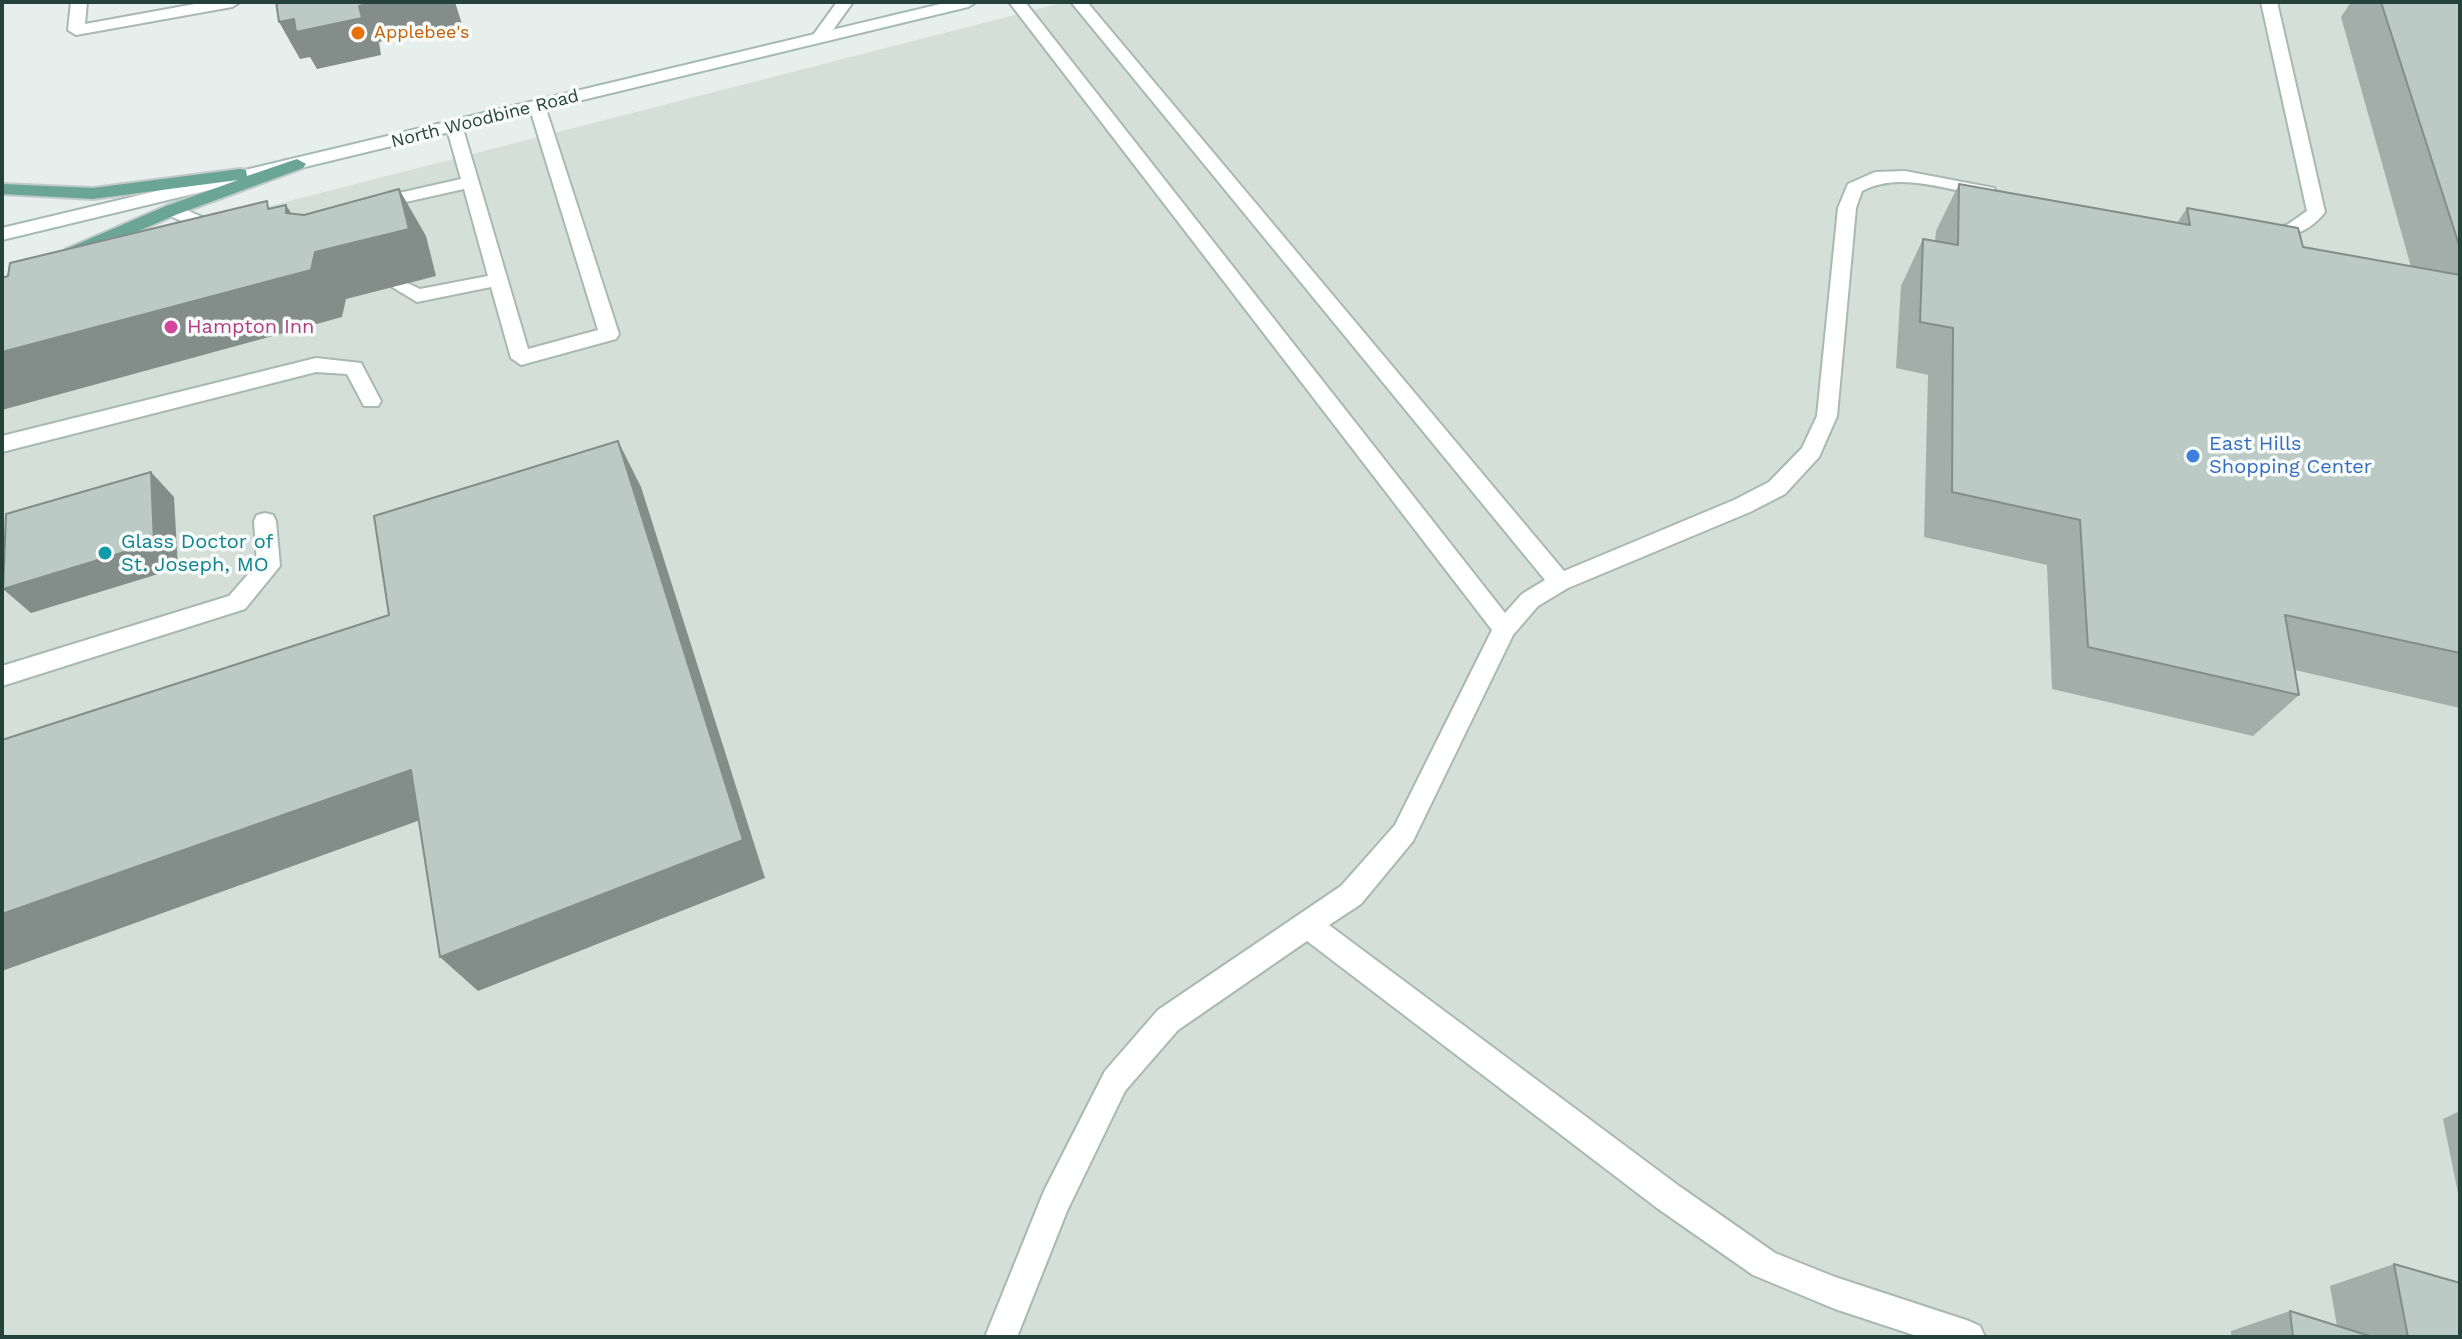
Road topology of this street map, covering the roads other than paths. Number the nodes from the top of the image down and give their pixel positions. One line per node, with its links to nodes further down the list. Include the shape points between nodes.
1 (79, 2): 2 (main road, via 76,30)
2 (232, 2)
3 (845, 2): 8 (main road)
4 (968, 2): 8 (main road, North Woodbine Road)
5 (1017, 2): 27 (main road)
6 (1079, 2): 26 (main road)
7 (2269, 2): 19 (main road, via 2316,212 2307,224 2279,234)
8 (819, 38): 9 (main road, North Woodbine Road)
9 (537, 106): 10 (main road, North Woodbine Road); 21 (main road, via 609,334 521,358)
10 (455, 126): 11 (main road, North Woodbine Road); 12 (main road)
11 (297, 164): 13 (main road, via 131,192 49,196); 15 (main road); 17 (main road, North Woodbine Road)
12 (471, 182): 16 (main road, via 380,210); 21 (main road)
13 (2, 189)
14 (2010, 196): 26 (main road, via 1905,176 1875,177 1854,188 1847,208 1827,416 1811,452 1777,488)
15 (172, 210): 18 (main road, via 230,236); 20 (main road)
16 (350, 210)
17 (2, 234)
18 (240, 234)
19 (2247, 235)
20 (62, 260)
21 (499, 279): 22 (main road, via 417,296)
22 (399, 285)
23 (371, 401): 24 (main road, via 354,368 316,365)
24 (2, 444)
25 (265, 521): 28 (main road, via 269,566 237,603)
26 (1560, 582): 27 (main road, via 1530,600)
27 (1504, 629): 29 (main road, via 1404,833 1351,895)
28 (2, 676)
29 (1306, 924): 30 (main road, via 1168,1020 1115,1081 1055,1202); 31 (main road, via 1764,1264)
30 (1001, 1337)
31 (1969, 1337)

